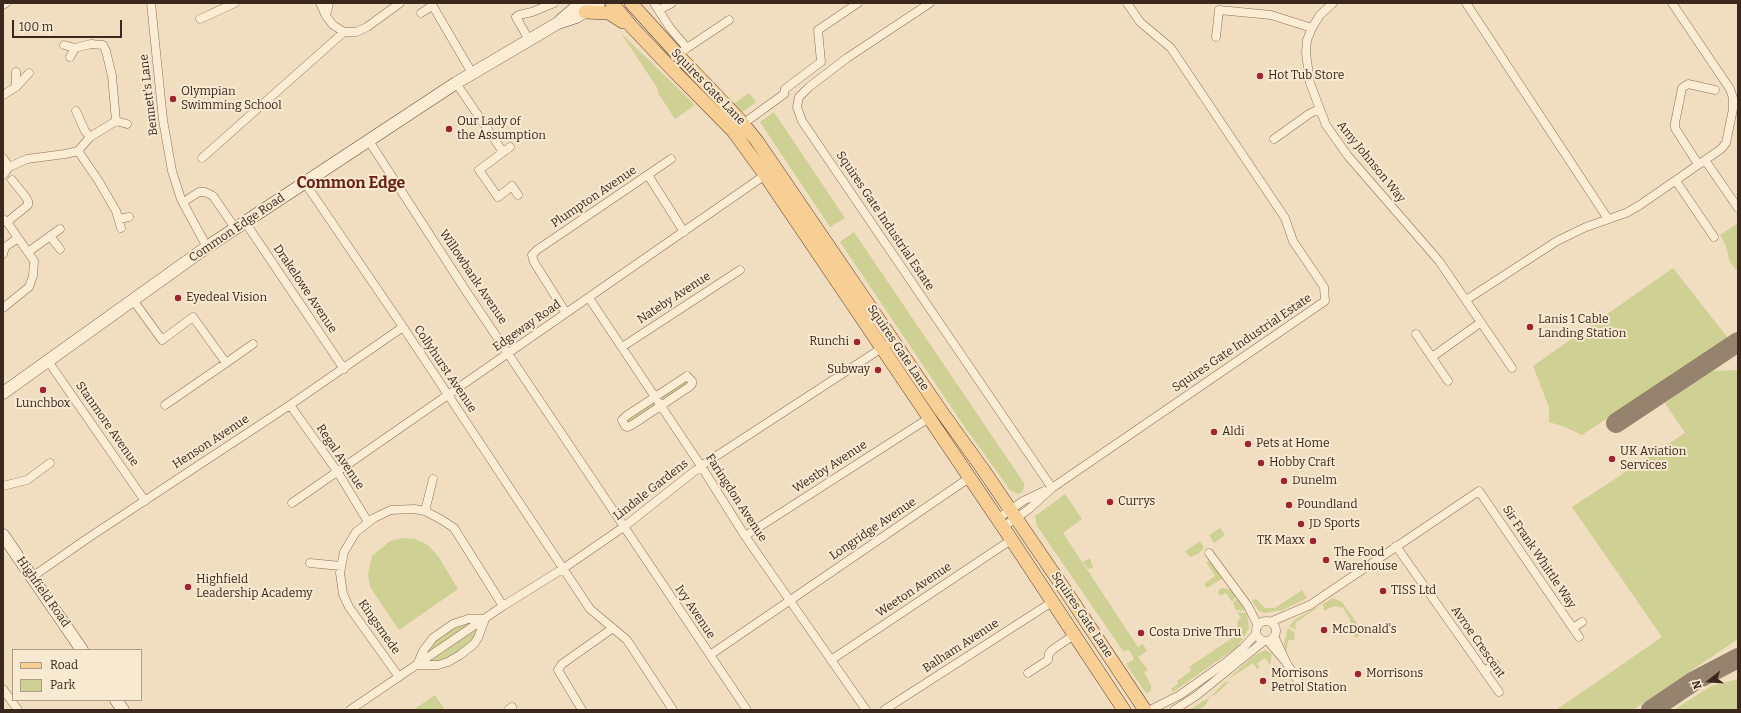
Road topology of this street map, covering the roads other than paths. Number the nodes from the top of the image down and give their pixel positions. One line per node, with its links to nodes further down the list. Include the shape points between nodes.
1 (6, 3): 21 (street)
2 (151, 3): 85 (street, Bennett's Lane, via 163,120 172,171 181,199)
3 (235, 3): 26 (street)
4 (320, 3): 25 (street)
5 (329, 3): 25 (street)
6 (400, 3): 31 (street, via 367,27 356,32)
7 (554, 3): 33 (street, via 516,17)
8 (599, 3): 22 (main road, Common Edge Road)
9 (612, 3): 29 (main road, Squires Gate Lane)
10 (631, 3): 28 (main road, Squires Gate Lane)
11 (637, 3): 28 (main road)
12 (654, 3): 23 (street, Squires Gate Lane)
13 (672, 3): 23 (street)
14 (858, 3): 49 (street, via 818,30 821,62 785,89 784,94)
15 (930, 3): 121 (street, Squires Gate Industrial Estate, via 847,58 809,87 799,97 797,107 807,128)
16 (1128, 3): 121 (street, Squires Gate Industrial Estate, via 1140,22 1171,48 1285,218 1293,241 1324,287 1325,301)
17 (1333, 3): 30 (street, Amy Johnson Way, via 1320,15)
18 (1466, 3): 76 (street)
19 (1672, 3): 61 (street, via 1730,89 1733,98 1726,143)
20 (432, 4): 24 (street); 41 (street)
21 (3, 5)
22 (583, 8): 29 (main road, via 609,13); 33 (main road, Common Edge Road)
23 (659, 10): 36 (street, Squires Gate Lane)
24 (421, 13)
25 (326, 16): 31 (street, via 333,25)
26 (200, 19)
27 (729, 20): 36 (street)
28 (646, 21): 36 (main road, Squires Gate Lane)
29 (631, 26): 38 (main road, Squires Gate Lane)
30 (1312, 28): 32 (street, via 1271,15 1219,10); 46 (street, Amy Johnson Way, via 1307,40 1307,68)
31 (344, 32): 59 (street)
32 (1216, 37)
33 (529, 40): 41 (main road, Common Edge Road)
34 (64, 45): 35 (street)
35 (75, 48): 37 (street); 48 (street, via 91,44 103,45 112,76)
36 (683, 52): 38 (street); 49 (main road, Squires Gate Lane)
37 (70, 58)
38 (667, 64): 51 (main road, Squires Gate Lane)
39 (16, 72): 43 (street)
40 (29, 73): 43 (street)
41 (472, 73): 42 (main road, Common Edge Road)
42 (456, 83): 54 (main road, Common Edge Road); 57 (street)
43 (16, 87): 45 (street)
44 (1715, 90): 61 (street, via 1688,84 1682,88 1675,123 1675,128)
45 (3, 95)
46 (1319, 109): 53 (street); 92 (street, Amy Johnson Way, via 1335,139 1439,261)
47 (76, 111): 52 (street, via 84,131)
48 (116, 121): 50 (street); 52 (street)
49 (744, 123): 51 (street); 63 (main road, Squires Gate Lane)
50 (126, 124)
51 (733, 131): 63 (main road, Squires Gate Lane)
52 (90, 137): 56 (street)
53 (1274, 139)
54 (369, 141): 68 (main road, Common Edge Road); 101 (street, Willowbank Avenue)
55 (510, 147): 57 (street)
56 (78, 151): 62 (street, via 27,158); 75 (street, via 98,180)
57 (502, 152): 70 (street, via 479,170)
58 (3, 158): 62 (street)
59 (202, 158)
60 (671, 159): 65 (street, Plumpton Avenue)
61 (1702, 162): 67 (street); 73 (street)
62 (9, 167): 64 (street)
63 (770, 171): 81 (street, Edgeway Road); 99 (main road, Squires Gate Lane)
64 (3, 175)
65 (648, 175): 81 (street); 94 (street, Plumpton Avenue, via 532,255)
66 (12, 180): 77 (street, via 25,196 28,205)
67 (1676, 181): 76 (street, via 1626,213); 83 (street)
68 (305, 183): 78 (main road, Common Edge Road); 96 (street, Collyhurst Avenue)
69 (518, 195): 70 (street, via 512,186)
70 (498, 197): 72 (street)
71 (188, 198): 78 (street, Drakelowe Avenue, via 205,192)
72 (490, 203)
73 (1738, 208)
74 (129, 217): 75 (street)
75 (119, 219): 79 (street)
76 (1608, 219): 92 (street, via 1557,241)
77 (5, 221): 84 (street)
78 (240, 225): 85 (main road, Common Edge Road); 106 (street, Drakelowe Avenue)
79 (121, 228)
80 (60, 230): 82 (street)
81 (684, 232): 90 (street, Edgeway Road)
82 (50, 236): 86 (street); 87 (street)
83 (1714, 237)
84 (18, 238): 87 (street); 88 (street, via 5,247)
85 (207, 247): 91 (main road, Common Edge Road)
86 (60, 249)
87 (28, 252): 93 (street, via 34,261 34,276 29,288)
88 (3, 254)
89 (740, 270): 100 (street, Nateby Avenue)
90 (589, 298): 94 (street, Edgeway Road); 100 (street, Faringdon Avenue)
91 (133, 300): 103 (main road, Common Edge Road); 104 (street, via 162,340 193,317)
92 (1466, 300): 95 (street, Amy Johnson Way)
93 (3, 308)
94 (566, 314): 101 (street, Edgeway Road)
95 (1480, 323): 102 (street); 105 (street, Amy Johnson Way)
96 (403, 328): 106 (street, Henson Avenue); 109 (street, Collyhurst Avenue)
97 (1416, 334): 102 (street)
98 (253, 344): 104 (street)
99 (887, 344): 114 (main road, Squires Gate Lane); 116 (street, Lindale Gardens); 125 (main road, Squires Gate Lane)
100 (622, 347): 110 (street, Faringdon Avenue)
101 (509, 353): 109 (street, Edgeway Road); 128 (street, Willowbank Avenue)
102 (1432, 357): 107 (street)
103 (48, 361): 108 (main road, Common Edge Road); 122 (street, Stanmore Avenue)
104 (226, 363): 111 (street)
105 (1512, 368)
106 (344, 369): 112 (street, Henson Avenue)
107 (1448, 381)
108 (3, 393)
109 (448, 395): 117 (street, Edgeway Road); 136 (street, Collyhurst Avenue)
110 (654, 397): 113 (street, Faringdon Avenue); 113 (street, via 624,418 623,423 627,427 632,425); 113 (street, via 684,377 691,378 692,384)
111 (165, 405)
112 (290, 405): 117 (street, Regal Avenue); 122 (street, Henson Avenue)
113 (660, 406): 116 (street, Faringdon Avenue)
114 (929, 418): 118 (main road, Squires Gate Lane); 129 (street, Westby Avenue)
115 (50, 463): 120 (street, via 27,480)
116 (701, 466): 128 (street, Lindale Gardens); 129 (street, Faringdon Avenue)
117 (337, 471): 123 (street, Edgeway Road); 126 (street, Regal Avenue)
118 (970, 478): 127 (main road, Squires Gate Lane); 139 (street, Longridge Avenue)
119 (433, 480): 124 (street)
120 (3, 486)
121 (1052, 488): 125 (street)
122 (145, 501): 137 (street, Henson Avenue)
123 (292, 503)
124 (425, 512): 126 (street, Kingsmede, via 414,509 391,510); 141 (street, Kingsmede, via 454,528)
125 (1013, 514): 127 (street); 138 (main road, Squires Gate Lane)
126 (368, 522): 135 (street, Kingsmede, via 356,532 344,552)
127 (1000, 523): 131 (main road, Squires Gate Lane)
128 (625, 526): 136 (street, Lindale Gardens); 155 (street, Ivy Avenue)
129 (745, 536): 139 (street, Faringdon Avenue)
130 (4, 539): 137 (main road, Highfield Road)
131 (1011, 540): 140 (main road, Squires Gate Lane); 156 (street, Weeton Avenue)
132 (1396, 546): 143 (street); 149 (street, Sir Frank Whittle Way, via 1479,491); 159 (street, Avroe Crescent)
133 (1210, 553): 142 (street)
134 (310, 563): 135 (street)
135 (341, 566): 161 (street, Kingsmede, via 343,594 349,608)
136 (564, 568): 141 (street, Lindale Gardens); 148 (street, Collyhurst Avenue, via 590,609)
137 (32, 577): 154 (main road, Highfield Road)
138 (1060, 582): 176 (main road, via 1084,631); 177 (main road, Squires Gate Lane)
139 (790, 599): 155 (street, Longridge Avenue); 156 (street, Faringdon Avenue)
140 (1052, 602): 151 (main road, Squires Gate Lane); 174 (street, Balham Avenue)
141 (503, 606): 144 (street, Lindale Gardens)
142 (1248, 606): 145 (street); 147 (street)
143 (1298, 611): 145 (street); 152 (street)
144 (485, 619): 158 (street, Lindale Gardens); 158 (street, Lindale Gardens, via 468,619 446,628 428,644); 158 (street, via 474,644 460,655 443,664)
145 (1268, 622): 147 (street); 152 (street)
146 (1582, 622): 149 (street)
147 (1258, 626): 150 (street)
148 (613, 628): 170 (street, via 562,664 558,670); 171 (street, Collyhurst Avenue, via 626,640)
149 (1573, 628): 153 (street, Sir Frank Whittle Way)
150 (1256, 634): 152 (street, via 1259,638); 178 (street, via 1225,663 1180,695)
151 (1074, 635): 160 (street, via 1052,650 1048,660); 175 (main road, Squires Gate Lane)
152 (1270, 637): 162 (street); 165 (street)
153 (1579, 637)
154 (81, 649)
155 (710, 655): 172 (street, Ivy Avenue)
156 (831, 660): 173 (street, Faringdon Avenue)
157 (1495, 664): 159 (street)
158 (417, 665): 161 (street, Lindale Gardens)
159 (1484, 671): 164 (street, Avroe Crescent)
160 (1028, 673)
161 (399, 677): 169 (street, Lindale Gardens)
162 (1302, 687)
163 (3, 689): 167 (street)
164 (1499, 692)
165 (1196, 696): 179 (street); 180 (street)
166 (117, 701): 168 (main road)
167 (18, 710)
168 (123, 710)
169 (350, 710)
170 (582, 710)
171 (673, 710)
172 (746, 710)
173 (866, 710)
174 (884, 710)
175 (1124, 710)
176 (1137, 710)
177 (1145, 710)
178 (1150, 710)
179 (1174, 710)
180 (1182, 710)

